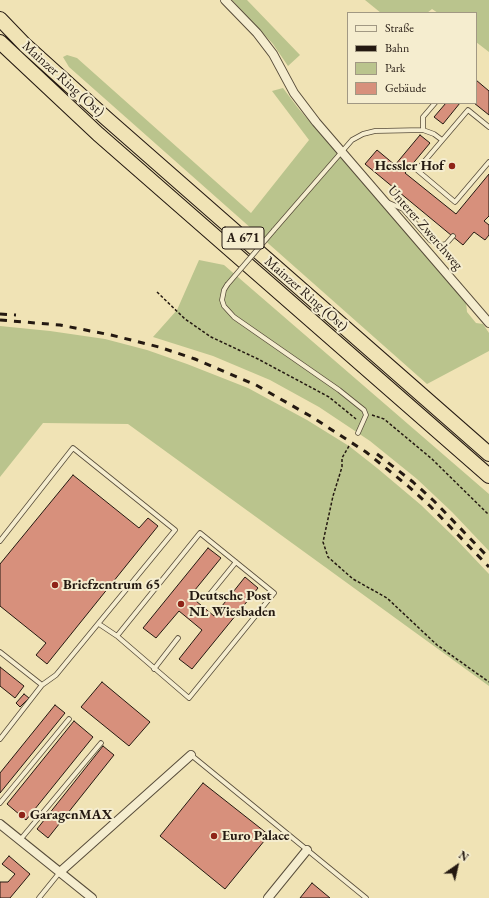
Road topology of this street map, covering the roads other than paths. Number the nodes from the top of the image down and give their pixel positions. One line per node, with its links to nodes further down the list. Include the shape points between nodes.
1 (225, 0): 8 (street, Unterer Zwerchweg, via 266,44 300,101)
2 (0, 19): 14 (highway, Mainzer Ring (Ost) / A 671, via 25,45 113,124)
3 (0, 42): 15 (highway, Mainzer Ring (Ost) / A 671, via 98,134)
4 (434, 104): 6 (lane, via 423,118)
5 (489, 128): 7 (lane, via 468,110)
6 (424, 130): 7 (lane); 8 (lane, via 375,131 362,134 352,140)
7 (442, 140): 9 (lane, via 418,170 455,202)
8 (342, 152): 10 (street, Unterer Zwerchweg); 13 (lane, bridge, via 227,285 222,300 234,317 340,390 364,410 366,415)
9 (489, 162)
10 (385, 201): 11 (lane, via 403,210 436,244 446,244); 12 (street, Unterer Zwerchweg)
11 (452, 236)
12 (489, 323)
13 (358, 433)
14 (489, 454)
15 (489, 476)
16 (0, 541): 19 (lane, via 73,448 175,530)
17 (236, 562): 18 (lane); 20 (lane, via 200,533); 23 (lane, via 274,593 189,698)
18 (210, 594)
19 (99, 624): 20 (lane); 24 (lane, via 56,675)
20 (117, 636): 23 (lane)
21 (178, 638): 23 (lane)
22 (0, 652): 24 (lane)
23 (154, 669)
24 (42, 685): 26 (lane)
25 (69, 719): 29 (lane)
26 (0, 740)
27 (101, 743): 31 (lane)
28 (191, 755): 32 (lane); 33 (street)
29 (0, 803)
30 (0, 824): 31 (street)
31 (20, 840): 33 (street)
32 (307, 850): 36 (street); 37 (lane)
33 (60, 872): 34 (lane); 35 (street)
34 (39, 898)
35 (92, 898)
36 (268, 898)
37 (366, 898)

